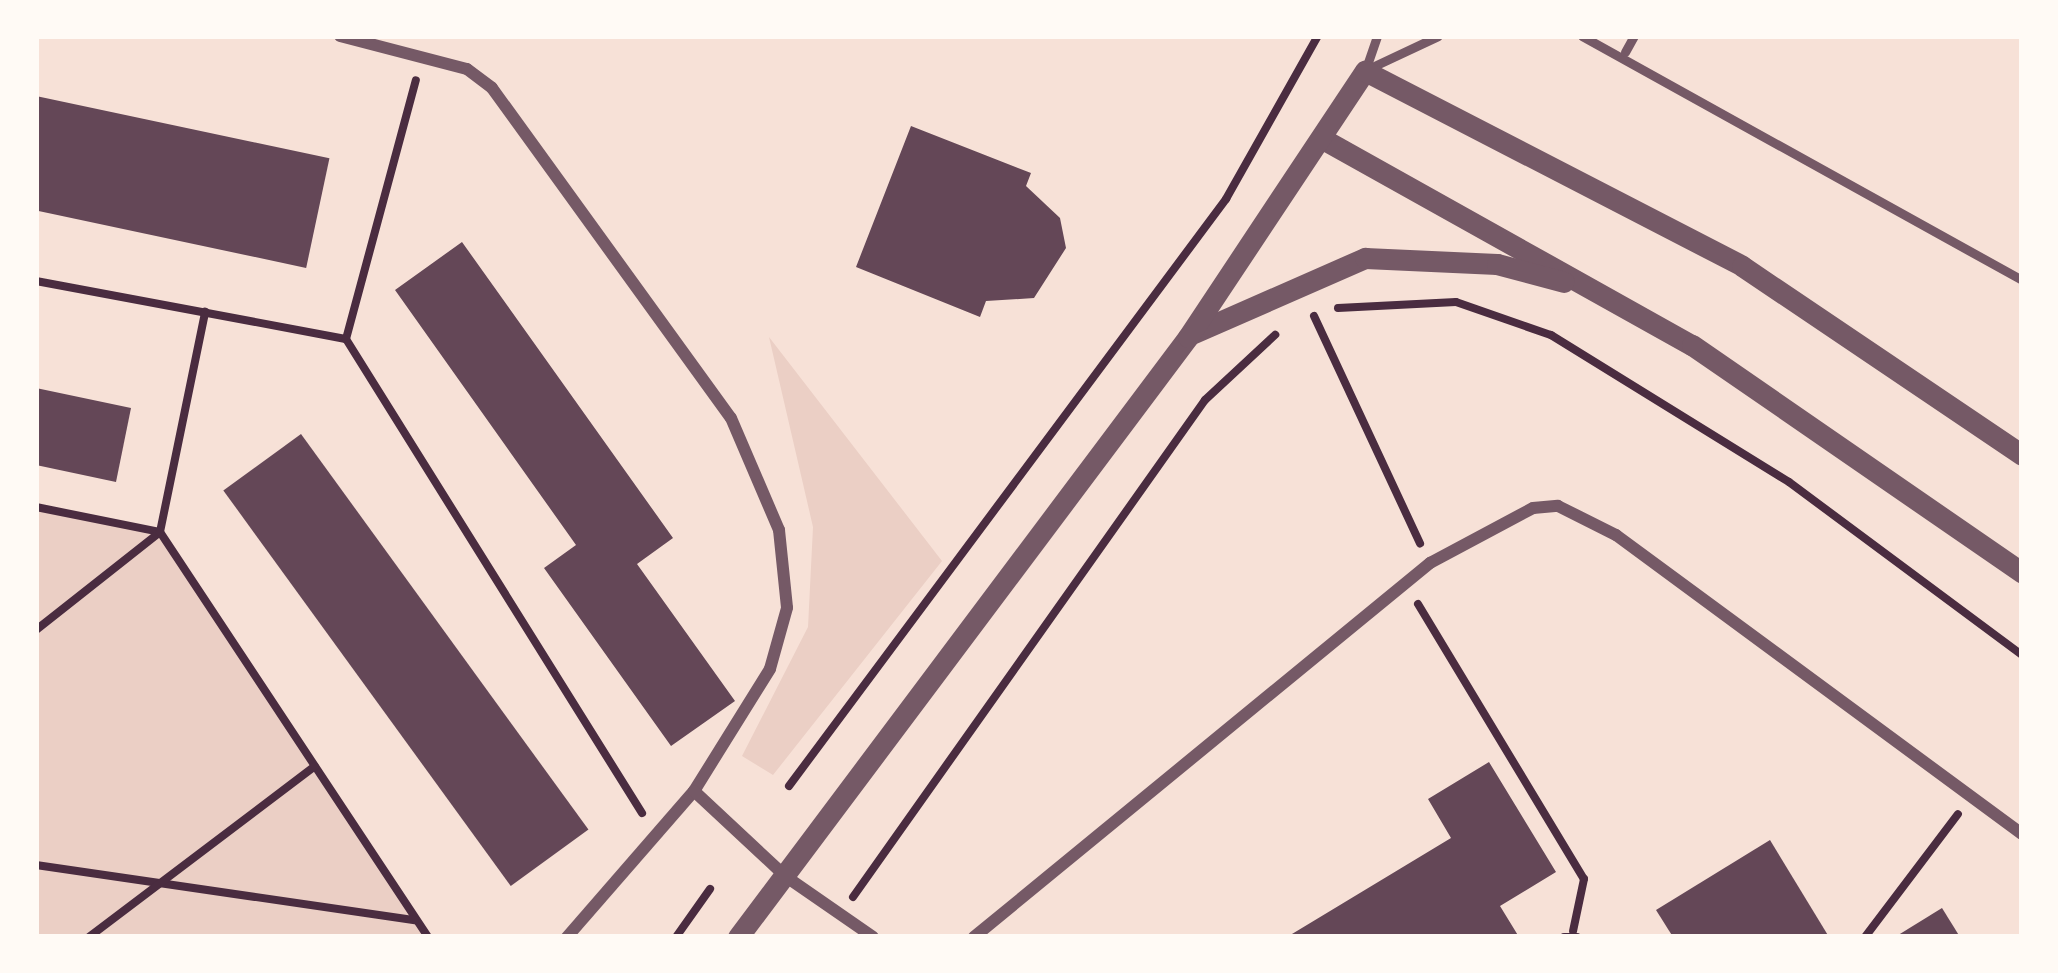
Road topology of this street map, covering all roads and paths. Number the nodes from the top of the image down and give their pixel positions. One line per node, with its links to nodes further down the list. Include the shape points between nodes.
1 (340, 36): 8 (street)
2 (1318, 36): 27 (path, via 1226,199)
3 (1377, 36): 9 (lane)
4 (1438, 36): 9 (lane)
5 (1582, 36): 7 (lane)
6 (1634, 36): 7 (lane)
7 (1625, 52): 11 (lane)
8 (422, 56): 17 (path); 28 (street, via 492,88 556,166 731,418 779,530 787,608 770,669)
9 (1365, 71): 10 (street); 18 (street, via 1742,266)
10 (1322, 138): 13 (street); 16 (street)
11 (2022, 280)
12 (36, 281): 14 (path)
13 (1620, 302): 16 (street, via 1497,264 1365,258 1274,289); 22 (street)
14 (205, 312): 17 (path); 20 (path)
15 (1314, 316): 21 (path); 25 (path, via 1400,298 1512,317 1789,482); 36 (path, via 1249,352 1205,400)
16 (1188, 337): 33 (street)
17 (346, 339): 31 (path)
18 (2022, 455)
19 (36, 507): 20 (path)
20 (160, 532): 24 (path); 26 (path)
21 (1430, 562): 23 (street); 29 (street, via 1533,508 1587,516)
22 (2022, 572)
23 (1405, 583): 38 (path, via 1584,879); 45 (street)
24 (36, 630)
25 (2022, 655)
26 (315, 766): 34 (path); 37 (path)
27 (789, 786)
28 (694, 791): 31 (street); 33 (street)
29 (1975, 792): 30 (street); 47 (path)
30 (2022, 833)
31 (655, 835): 41 (street)
32 (36, 865): 34 (path)
33 (785, 876): 36 (street); 43 (street)
34 (157, 882): 37 (path); 39 (path)
35 (710, 889): 42 (path)
36 (840, 914): 44 (street)
37 (416, 920): 40 (path)
38 (1575, 934): 46 (path)
39 (89, 937)
40 (428, 937)
41 (568, 937)
42 (676, 937)
43 (738, 937)
44 (873, 937)
45 (974, 937)
46 (1564, 937)
47 (1865, 937)

